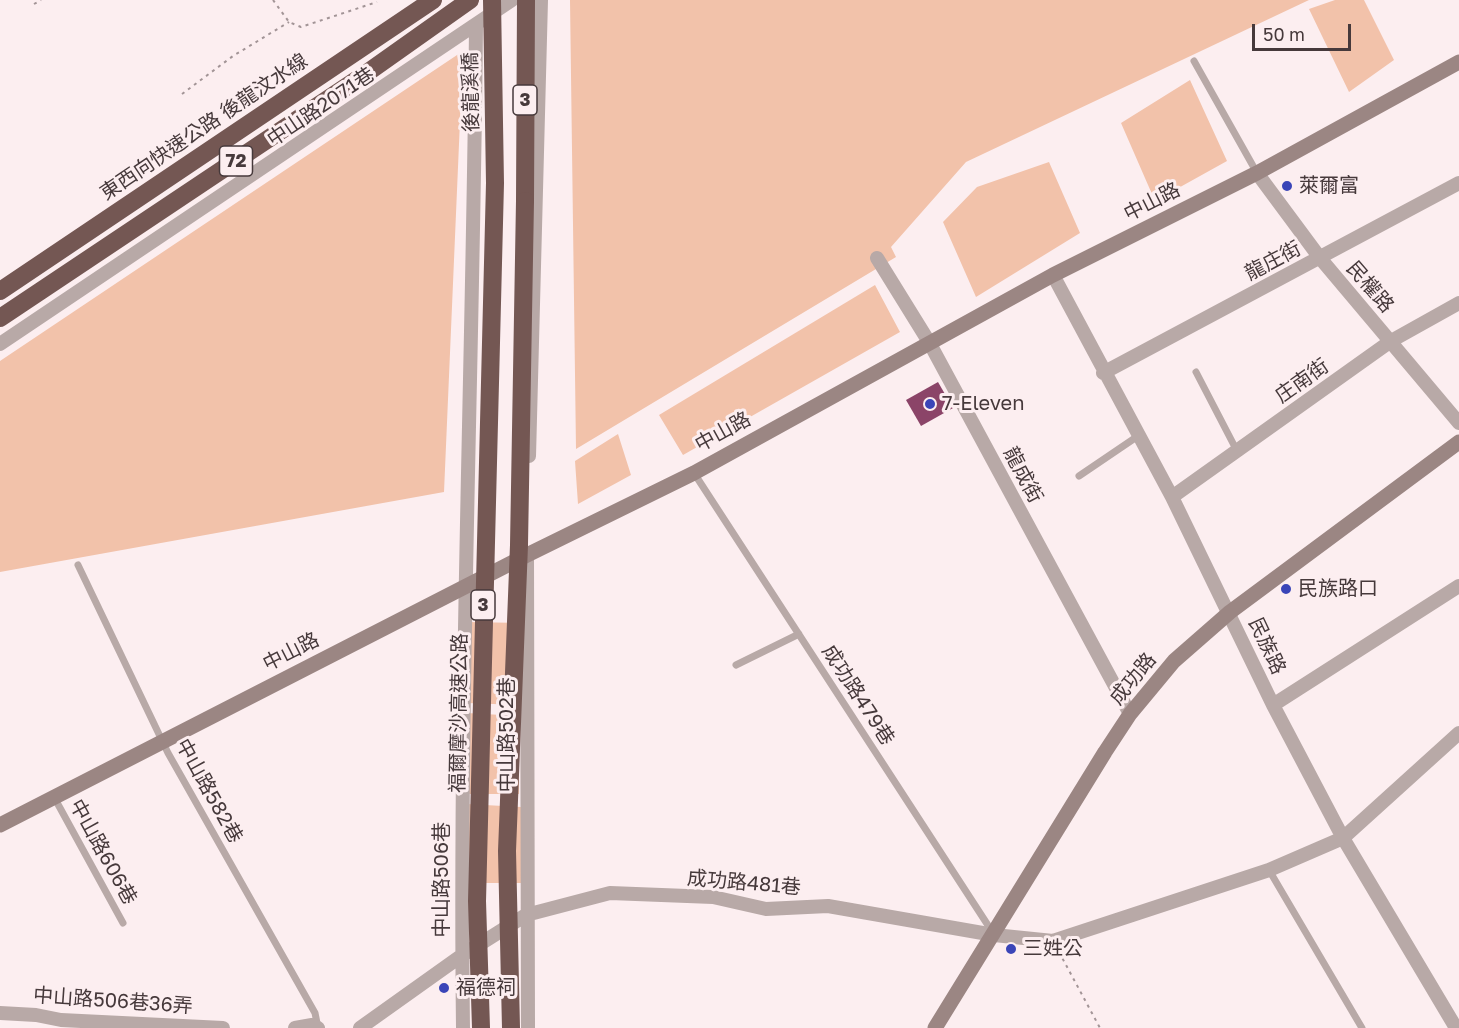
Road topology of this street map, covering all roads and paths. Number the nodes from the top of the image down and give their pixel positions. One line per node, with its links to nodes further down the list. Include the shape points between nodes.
1 (41, 0): 10 (path)
2 (273, 0): 11 (path)
3 (378, 0): 11 (path, via 301,27)
4 (434, 0): 22 (highway, 東西向快速公路 後龍汶水線 / 72)
5 (470, 0): 24 (highway, 72)
6 (492, 0): 17 (highway, 後龍溪橋 / 3, bridge)
7 (513, 0): 12 (street, 中山路2071巷)
8 (526, 0): 64 (highway, 3, bridge, via 519,545 507,851)
9 (541, 0): 37 (street, 中山路502巷)
10 (34, 4)
11 (289, 22): 15 (path, via 233,56)
12 (476, 27): 27 (street, 中山路2071巷); 40 (street, 中山路506巷)
13 (1194, 61): 16 (lane)
14 (1459, 62): 16 (main road, 中山路)
15 (182, 94)
16 (1257, 173): 20 (street, 民權路); 21 (main road, 中山路)
17 (495, 183): 63 (highway, 福爾摩沙高速公路 / 3, bridge, via 478,890)
18 (1459, 183): 20 (street, 龍庄街)
19 (877, 258): 26 (street, 龍成街)
20 (1320, 258): 25 (street, 民權路); 29 (street, 龍庄街)
21 (1053, 275): 26 (main road, 中山路); 29 (street, 民族路)
22 (0, 291)
23 (1459, 303): 25 (street, 庄南街)
24 (0, 318)
25 (1391, 341): 30 (street, 民權路); 33 (street, 庄南街)
26 (929, 342): 34 (main road, 中山路); 45 (street, 龍成街)
27 (0, 344)
28 (1196, 372): 33 (lane)
29 (1103, 373): 31 (street, 民族路)
30 (1459, 423)
31 (1138, 436): 35 (lane); 36 (street, 民族路)
32 (1459, 442): 41 (main road, 成功路)
33 (1237, 451): 36 (street, 庄南街)
34 (694, 473): 37 (main road, 中山路); 42 (lane, 成功路479巷)
35 (1079, 476)
36 (1172, 497): 41 (street, 民族路)
37 (527, 555): 40 (main road, 中山路); 52 (street, 中山路502巷)
38 (78, 565): 47 (lane, 中山路582巷)
39 (1459, 586): 44 (street)
40 (463, 587): 47 (main road, 中山路); 56 (street, 中山路506巷)
41 (1230, 612): 44 (street, 民族路); 45 (main road, 成功路, via 1174,662)
42 (799, 634): 43 (lane); 54 (lane, 成功路479巷)
43 (736, 665)
44 (1273, 705): 50 (street, 民族路)
45 (1130, 714): 54 (main road, 成功路)
46 (1459, 733): 50 (street)
47 (163, 741): 48 (main road, 中山路); 60 (lane, 中山路582巷, via 315,1013)
48 (54, 797): 49 (main road, 中山路); 53 (lane, 中山路606巷)
49 (0, 825)
50 (1342, 838): 51 (street); 70 (street, 民族路)
51 (1269, 870): 55 (street); 69 (lane)
52 (528, 917): 54 (street, 成功路481巷, via 610,893 713,897 766,909 828,906); 56 (street, 成功路481巷); 65 (street, 中山路502巷); 66 (lane)
53 (123, 923)
54 (994, 935): 55 (street, 成功路481巷); 67 (main road, 成功路)
55 (1053, 941): 68 (path)
56 (461, 956): 61 (street); 62 (street, 中山路506巷)
57 (0, 1013): 58 (street, 中山路506巷36弄)
58 (224, 1028)
59 (295, 1028): 60 (street)
60 (318, 1028)
61 (360, 1028)
62 (463, 1028)
63 (481, 1028)
64 (511, 1028)
65 (528, 1028)
66 (535, 1028)
67 (935, 1028)
68 (1100, 1028)
69 (1362, 1028)
70 (1455, 1028)

